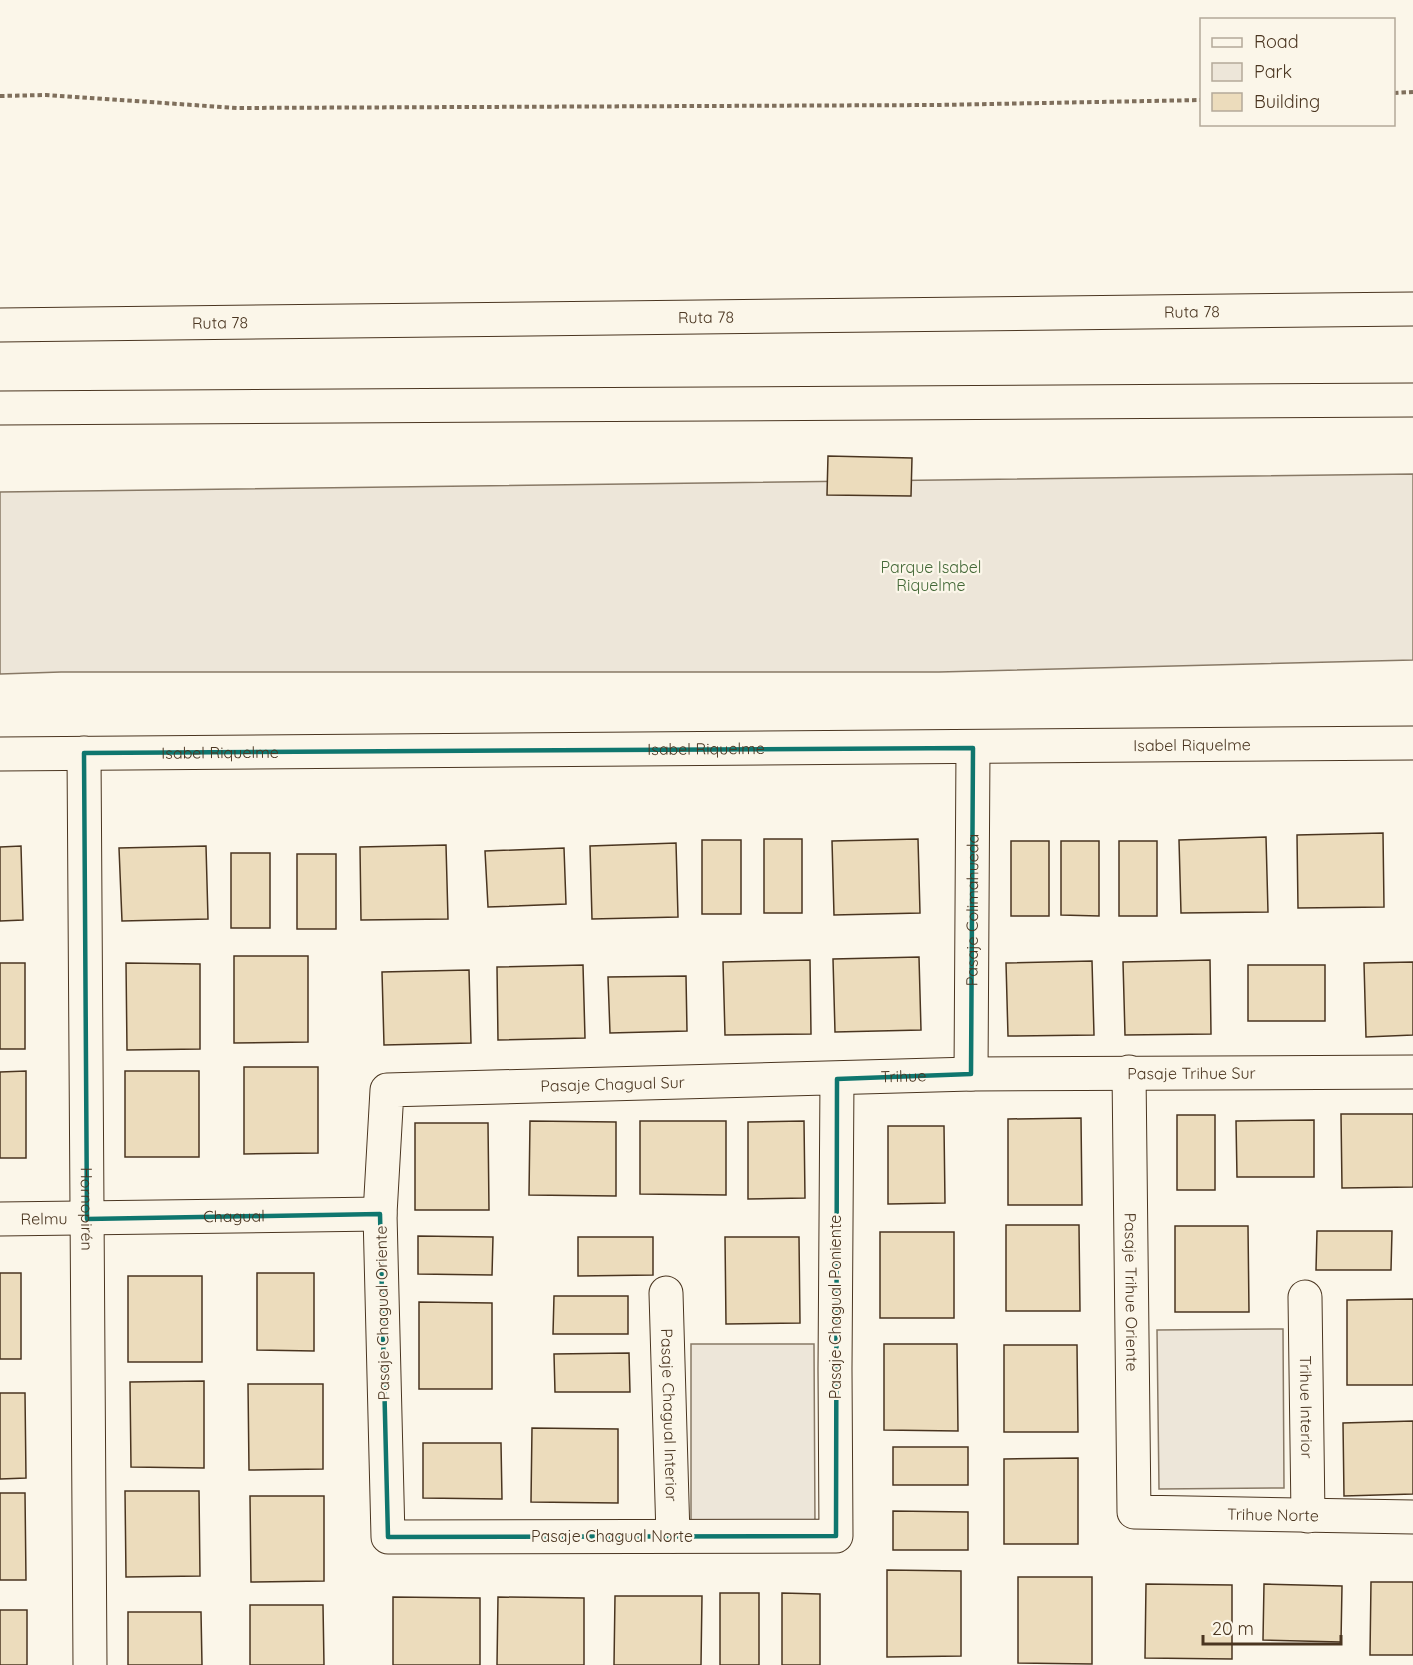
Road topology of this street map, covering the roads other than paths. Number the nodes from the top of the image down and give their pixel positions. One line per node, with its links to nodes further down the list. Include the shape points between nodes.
1 (1413, 309): 2 (main road, Ruta 78)
2 (0, 325)
3 (1413, 400): 4 (main road)
4 (0, 408)
5 (1413, 743): 6 (main road, Isabel Riquelme)
6 (973, 748): 7 (main road, Isabel Riquelme); 11 (main road, Pasaje Colimahueda)
7 (84, 753): 8 (main road, Isabel Riquelme); 16 (main road, Hornopirén)
8 (0, 754)
9 (1129, 1072): 10 (main road, Pasaje Trihue Sur); 11 (main road, Pasaje Trihue Sur); 19 (main road, Pasaje Trihue Oriente)
10 (1413, 1072)
11 (971, 1074): 12 (main road, Trihue)
12 (837, 1079): 13 (main road, Pasaje Chagual Sur); 23 (main road, Pasaje Chagual Poniente)
13 (387, 1090): 14 (main road, Pasaje Chagual Oriente)
14 (380, 1214): 16 (main road, Chagual); 24 (main road, Pasaje Chagual Oriente)
15 (0, 1219): 16 (main road, Relmu)
16 (87, 1219): 25 (main road, Hornopirén)
17 (666, 1293): 22 (main road, Pasaje Chagual Interior)
18 (1305, 1297): 20 (main road, Trihue Interior)
19 (1134, 1512): 20 (main road, Trihue Norte)
20 (1308, 1515): 21 (main road, Trihue Norte)
21 (1413, 1517)
22 (673, 1536): 23 (main road, Pasaje Chagual Norte); 24 (main road, Pasaje Chagual Norte)
23 (836, 1536)
24 (388, 1537)
25 (90, 1665)

